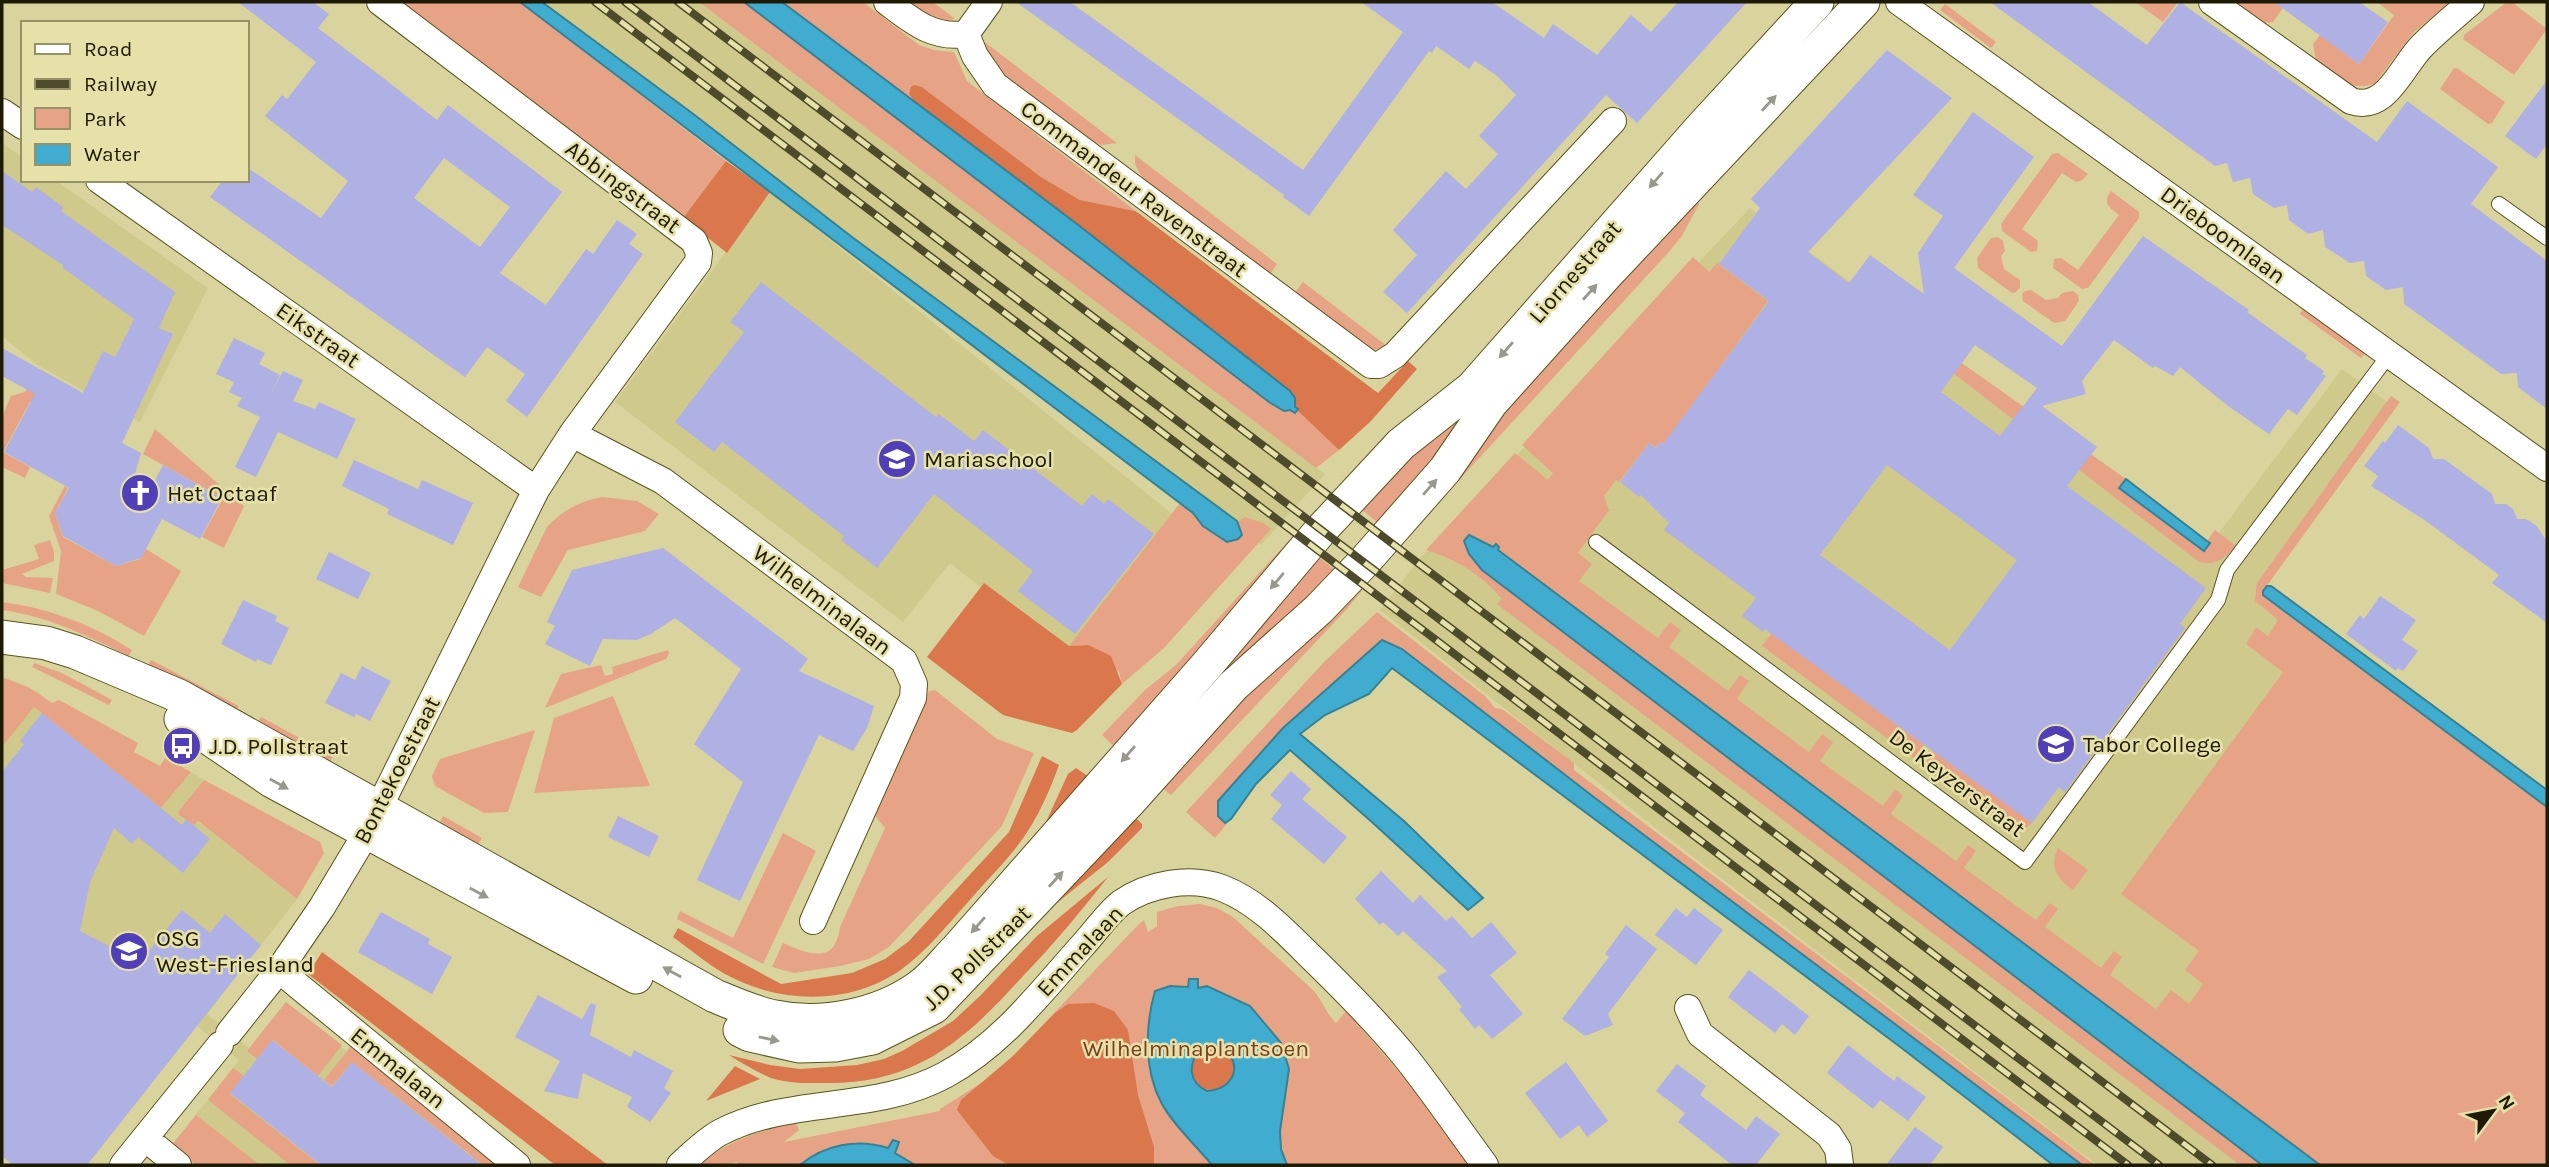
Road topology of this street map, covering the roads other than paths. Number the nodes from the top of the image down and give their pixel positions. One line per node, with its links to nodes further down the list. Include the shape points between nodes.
1 (380, 2): 17 (street, Abbingstraat, via 694,241 698,262)
2 (887, 2): 9 (street, via 931,31)
3 (989, 2): 9 (street)
4 (1817, 2): 20 (street, Liornestraat, one-way to 20, via 1472,388 1401,444)
5 (1863, 2): 21 (street, Liornestraat, one-way to 5, via 1444,470 1490,403)
6 (1899, 2): 16 (street, Drieboomlaan)
7 (2212, 2): 8 (street, via 2361,104 2388,90 2420,47)
8 (2471, 2)
9 (966, 34): 11 (street, Commandeur Ravenstraat, via 995,85 1371,365 1395,355)
10 (2, 112): 12 (street)
11 (1613, 121)
12 (21, 125)
13 (102, 182): 19 (street, Eikstraat)
14 (2499, 204): 15 (lane)
15 (2545, 231)
16 (2389, 355): 18 (street, Drieboomlaan); 22 (lane, De Keyzerstraat, via 2227,570 2218,600 2025,862)
17 (572, 434): 19 (street, Abbingstraat); 25 (street, Wilhelminalaan, via 663,481 904,662 914,684 913,698)
18 (2547, 468)
19 (536, 489): 24 (street, Bontekoestraat)
20 (1321, 530): 24 (street, J.D. Pollstraat, one-way to 24, via 957,949 920,987 862,1014 802,1021 752,1012)
21 (1385, 538): 24 (street, J.D. Pollstraat, one-way to 21, via 705,1015 750,1035 799,1046 872,1038 934,1007 1233,687 1319,609)
22 (1596, 542)
23 (2, 637): 24 (street, J.D. Pollstraat, via 46,643 179,696)
24 (373, 820): 26 (street, Bontekoestraat)
25 (813, 921)
26 (279, 970): 28 (street, Bontekoestraat); 31 (street, Emmalaan)
27 (1688, 1009): 34 (street, via 1700,1034 1829,1135 1838,1149)
28 (145, 1138): 29 (street, Bontekoestraat); 30 (street)
29 (123, 1165)
30 (178, 1165)
31 (517, 1165)
32 (680, 1165): 33 (street, Emmalaan, via 720,1133 768,1114 881,1098 942,1077 970,1061 1010,1027 1120,904 1147,888 1197,881 1246,901 1349,993 1406,1057)
33 (1485, 1165)
34 (1840, 1165)

